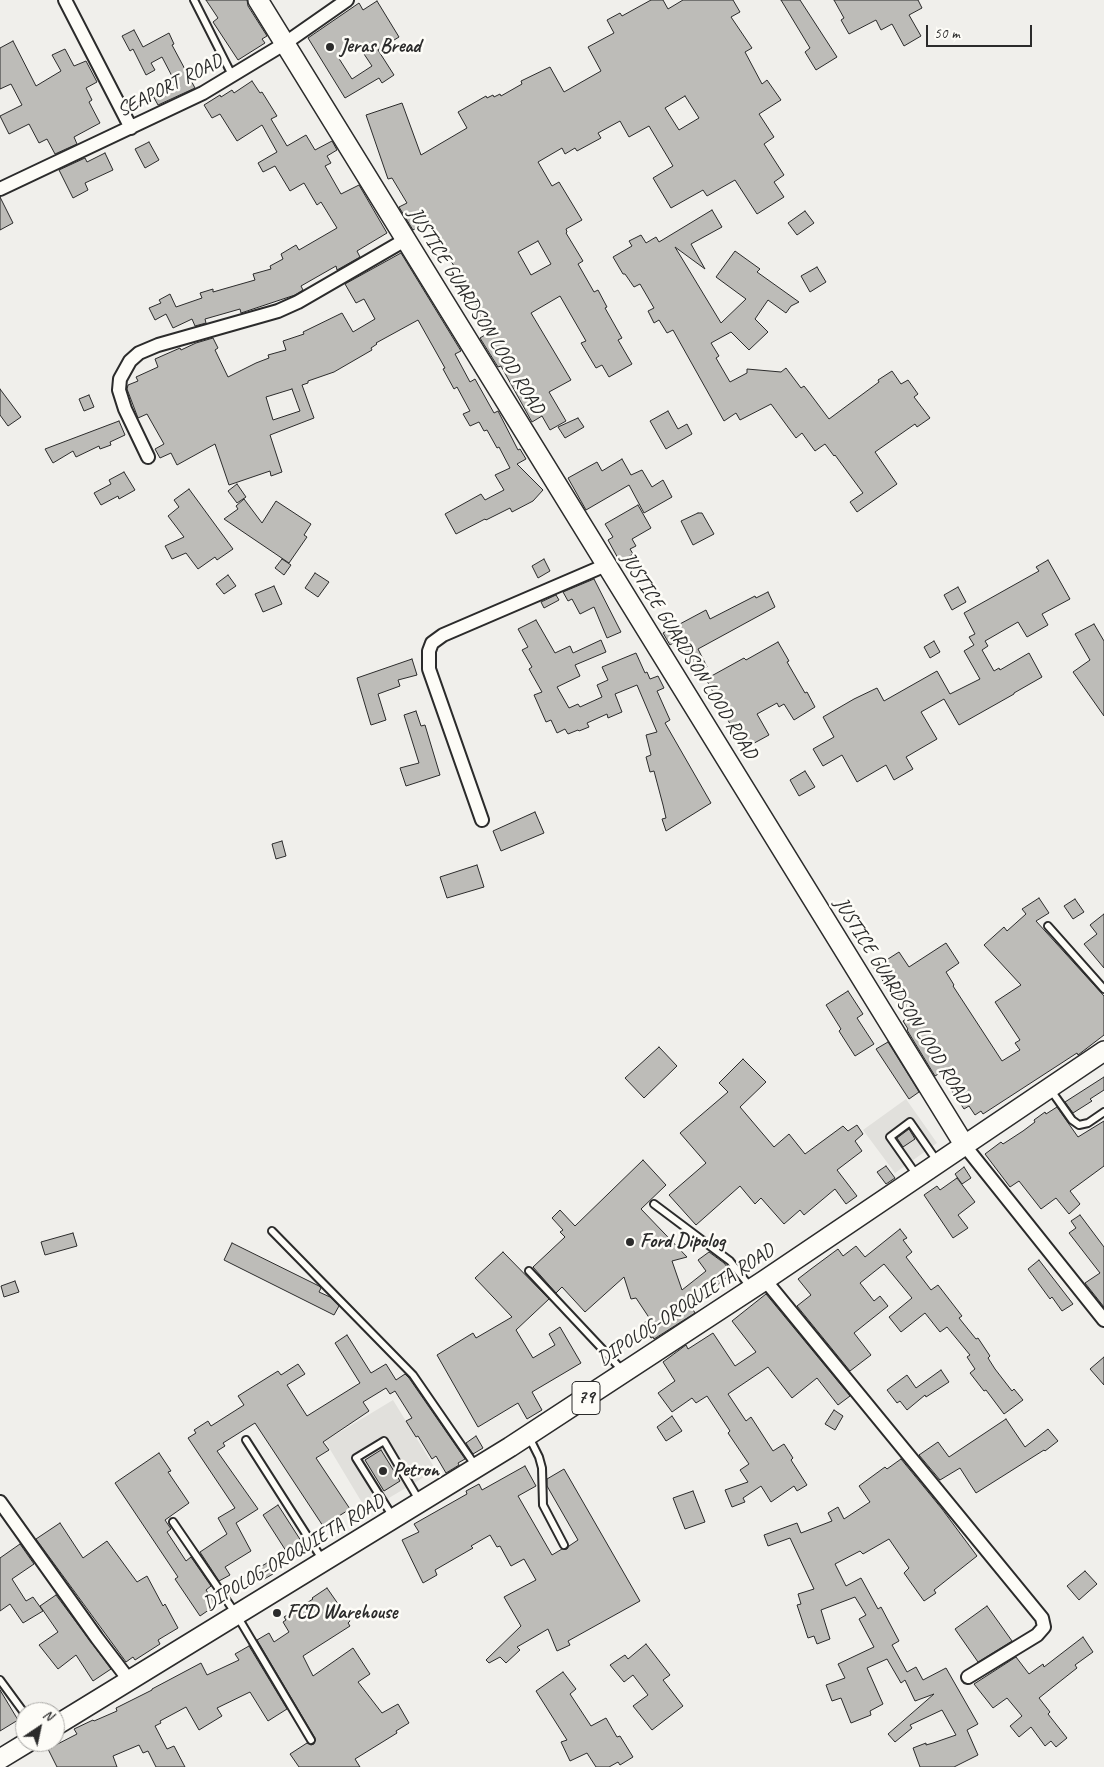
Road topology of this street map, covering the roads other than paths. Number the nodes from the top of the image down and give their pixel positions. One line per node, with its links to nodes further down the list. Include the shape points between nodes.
1 (64, 0): 7 (street)
2 (194, 0): 6 (lane)
3 (258, 0): 5 (main road, JUSTICE GUARDSON LOOD ROAD)
4 (347, 0): 5 (street, SEAPORT ROAD)
5 (284, 44): 6 (street, SEAPORT ROAD); 9 (main road, JUSTICE GUARDSON LOOD ROAD)
6 (232, 75): 7 (street, SEAPORT ROAD, via 195,98)
7 (131, 128): 8 (street, SEAPORT ROAD)
8 (0, 189)
9 (405, 240): 10 (street, via 278,311 158,345 130,361 120,379 119,390); 11 (main road, JUSTICE GUARDSON LOOD ROAD)
10 (148, 457)
11 (606, 565): 12 (street, via 443,635 432,643 429,669); 18 (main road, JUSTICE GUARDSON LOOD ROAD)
12 (482, 820)
13 (1048, 926): 14 (lane)
14 (1104, 989)
15 (1104, 1051): 16 (main road, DIPOLOG-OROQUIETA ROAD / 79)
16 (1050, 1088): 17 (lane, via 1078,1125 1088,1123); 18 (main road, DIPOLOG-OROQUIETA ROAD / 79)
17 (1104, 1112)
18 (965, 1146): 19 (main road, DIPOLOG-OROQUIETA ROAD / 79); 25 (street, JUSTICE GUARDSON LOOD ROAD)
19 (939, 1163): 20 (main road, DIPOLOG-OROQUIETA ROAD / 79); 20 (lane, via 910,1122 890,1137)
20 (918, 1177): 24 (main road, DIPOLOG-OROQUIETA ROAD / 79)
21 (654, 1204): 24 (lane)
22 (272, 1231): 29 (lane, via 413,1375)
23 (529, 1270): 26 (lane)
24 (758, 1285): 26 (main road, DIPOLOG-OROQUIETA ROAD / 79); 37 (street, via 1042,1618 1044,1627 1037,1635)
25 (1104, 1320)
26 (624, 1372): 27 (main road, DIPOLOG-OROQUIETA ROAD / 79)
27 (528, 1436): 29 (main road, DIPOLOG-OROQUIETA ROAD / 79); 34 (lane, via 542,1468 544,1511)
28 (246, 1440): 35 (lane)
29 (477, 1468): 31 (main road, DIPOLOG-OROQUIETA ROAD / 79)
30 (0, 1502): 39 (street)
31 (420, 1502): 32 (main road, DIPOLOG-OROQUIETA ROAD / 79); 32 (lane, via 384,1442 356,1458)
32 (394, 1518): 35 (main road, DIPOLOG-OROQUIETA ROAD / 79)
33 (173, 1522): 36 (lane)
34 (564, 1545)
35 (323, 1561): 36 (main road, DIPOLOG-OROQUIETA ROAD / 79)
36 (236, 1614): 39 (main road, DIPOLOG-OROQUIETA ROAD / 79); 42 (lane)
37 (968, 1678)
38 (0, 1680): 40 (lane)
39 (129, 1680): 41 (main road, DIPOLOG-OROQUIETA ROAD / 79)
40 (16, 1702)
41 (65, 1720)
42 (310, 1740)
43 (15, 1750): 44 (main road)
44 (0, 1759)

